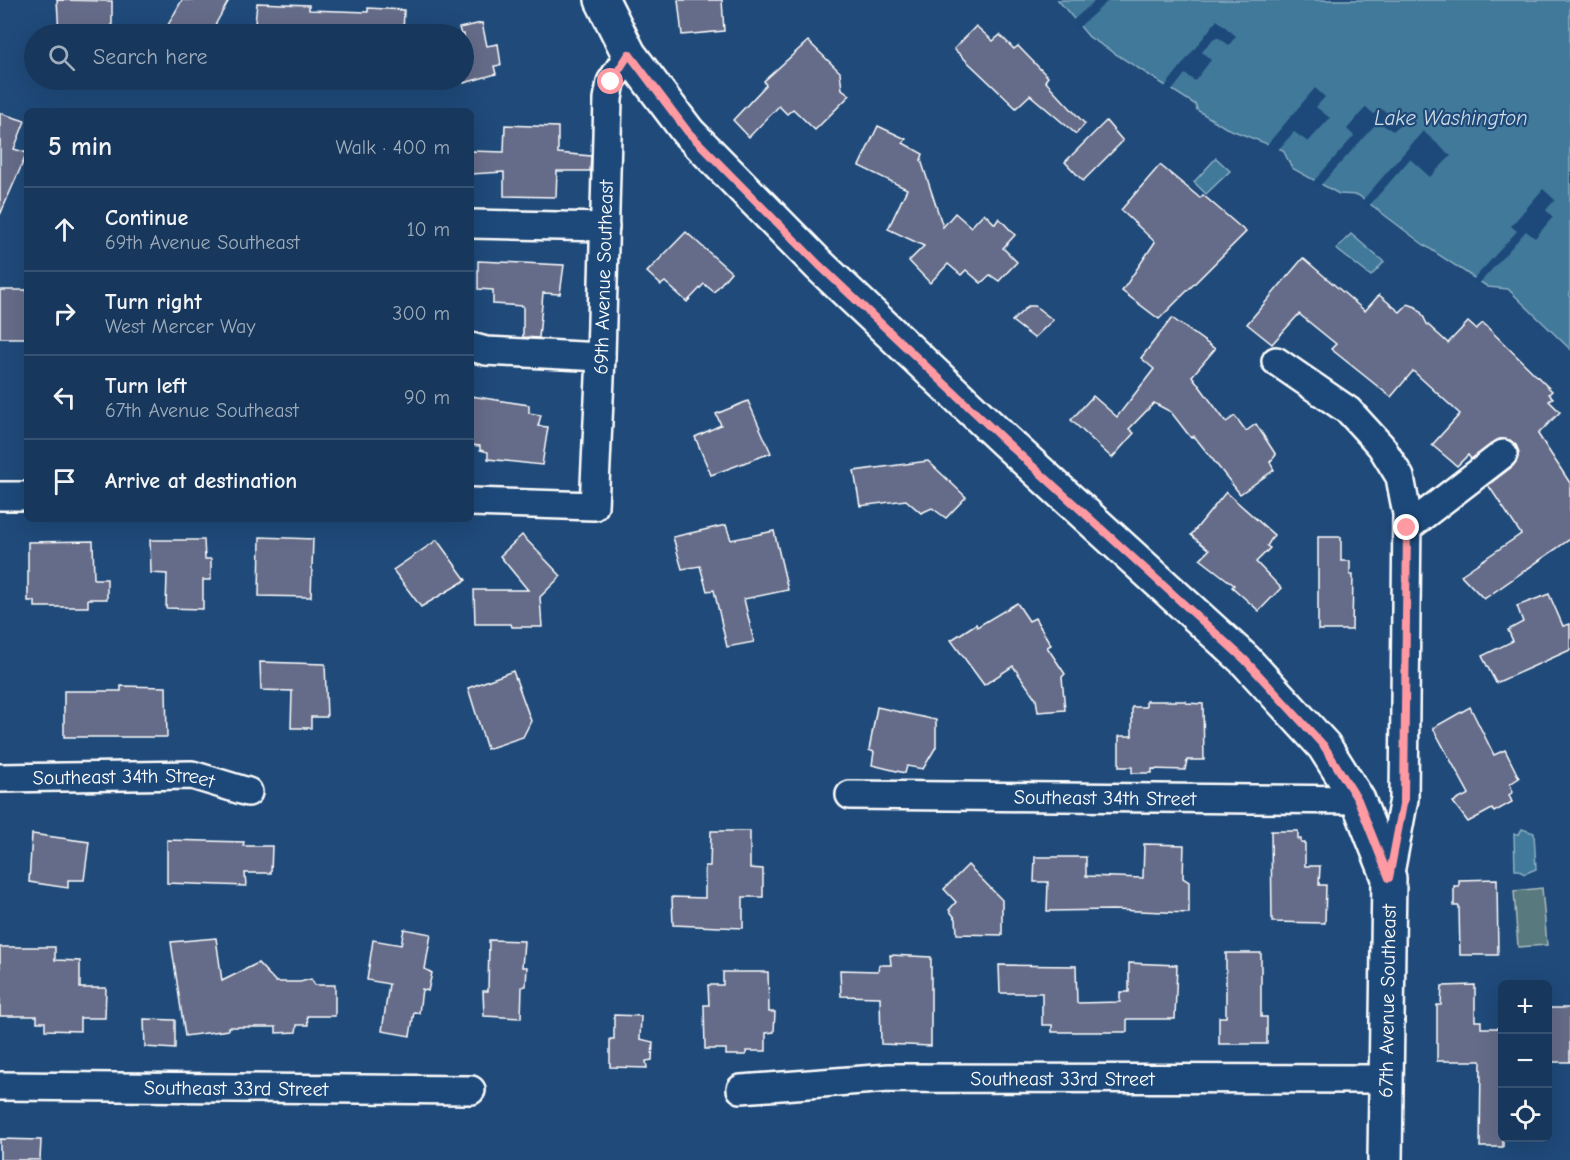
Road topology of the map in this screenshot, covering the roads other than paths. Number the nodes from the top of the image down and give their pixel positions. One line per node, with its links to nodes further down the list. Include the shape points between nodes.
1 (602, 0): 2 (street)
2 (629, 54): 4 (street, 69th Avenue Southeast, via 611,82 608,99); 16 (street, via 688,132 819,265 1245,660 1324,746)
3 (474, 224): 4 (street)
4 (604, 227): 6 (street, 69th Avenue Southeast)
5 (474, 348): 6 (street)
6 (601, 357): 11 (street, 69th Avenue Southeast, via 594,506)
7 (1276, 361): 12 (street, 67th Avenue Southeast, via 1349,411 1381,446 1400,477)
8 (1503, 454): 12 (street)
9 (0, 496): 10 (street)
10 (24, 496)
11 (474, 502)
12 (1407, 528): 17 (street, 67th Avenue Southeast, via 1404,799)
13 (0, 778): 14 (street, Southeast 34th Street, via 192,775)
14 (248, 792)
15 (850, 795): 16 (street, Southeast 34th Street)
16 (1358, 800): 17 (street)
17 (1389, 878): 18 (street, 67th Avenue Southeast)
18 (1386, 1078): 20 (street, Southeast 33rd Street, via 889,1078); 22 (street, 67th Avenue Southeast)
19 (0, 1086): 21 (street, Southeast 33rd Street)
20 (741, 1089)
21 (471, 1090)
22 (1385, 1160)

